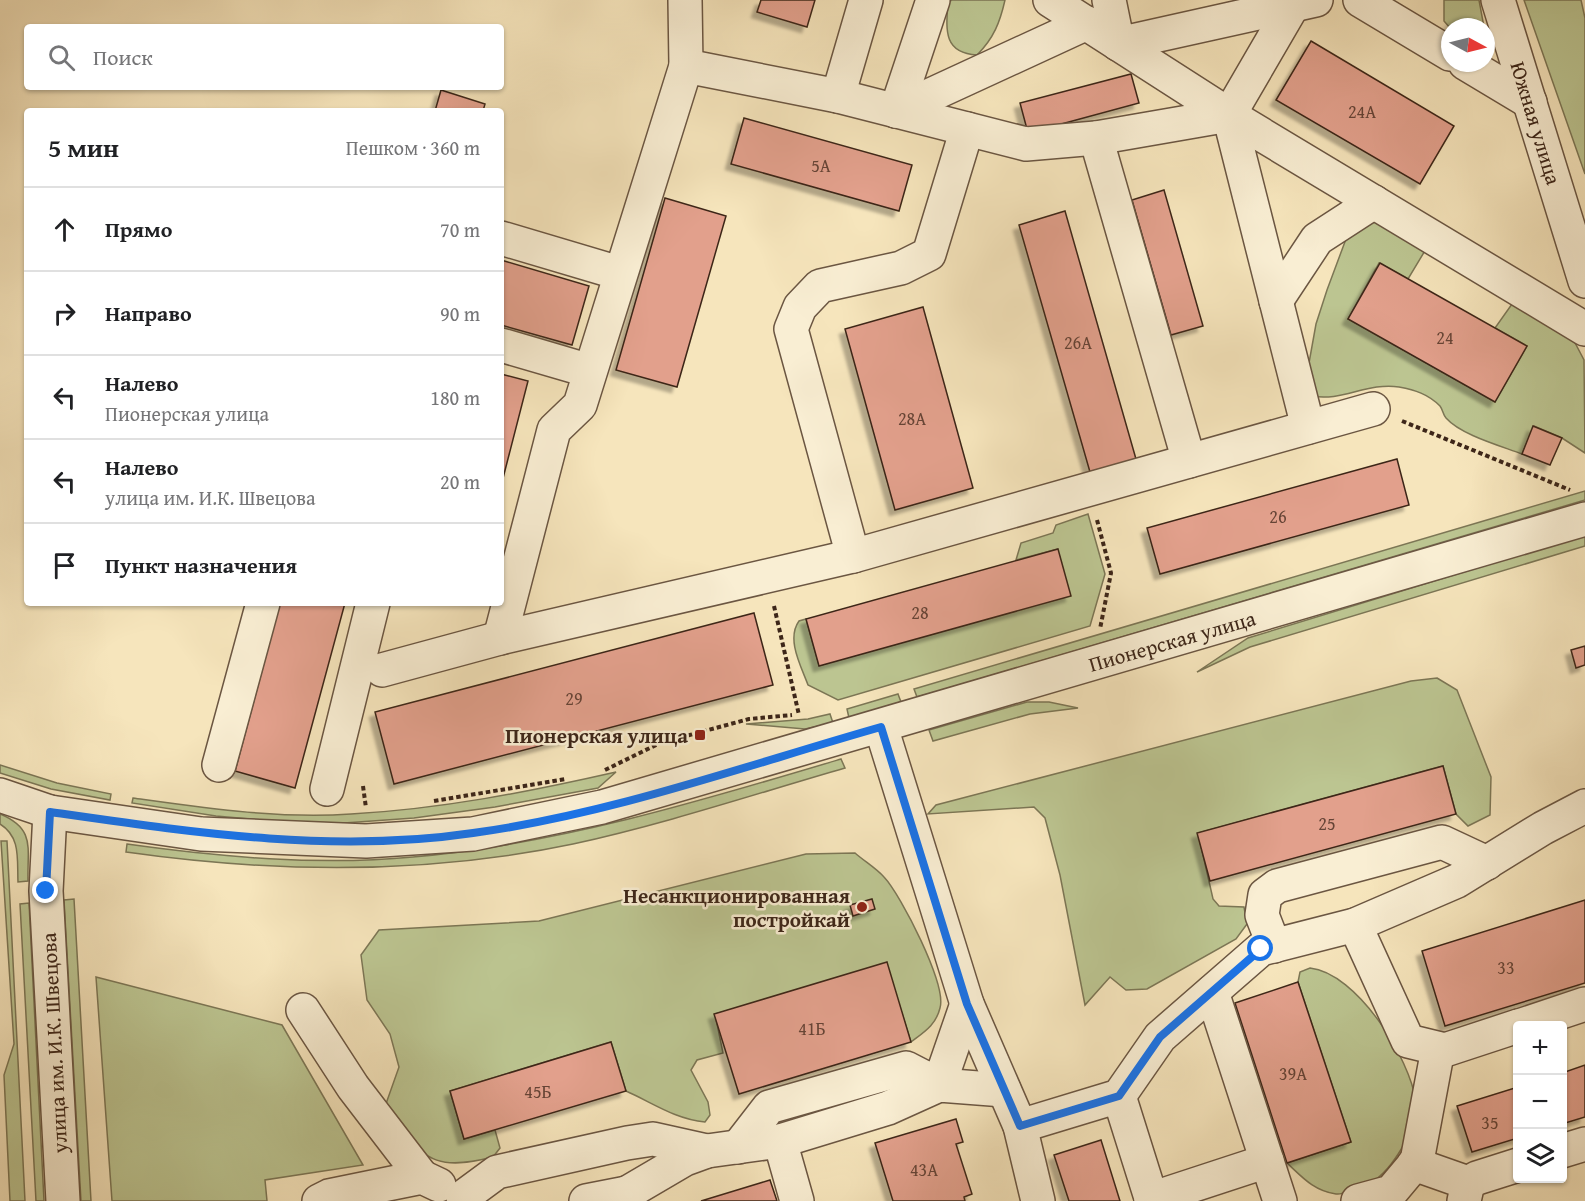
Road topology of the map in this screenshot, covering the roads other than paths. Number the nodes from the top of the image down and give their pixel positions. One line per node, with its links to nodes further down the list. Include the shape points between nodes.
1 (685, 0): 12 (street)
2 (866, 0): 14 (street)
3 (933, 0): 16 (street)
4 (1050, 0): 9 (street)
5 (1109, 0): 10 (street)
6 (1360, 0): 11 (street)
7 (1498, 0): 15 (street, Южная улица)
8 (1304, 3): 10 (street); 17 (street)
9 (1087, 23): 10 (street); 16 (street)
10 (1118, 44): 17 (street)
11 (1441, 49)
12 (686, 66): 14 (street); 22 (street)
13 (1480, 72): 15 (street)
14 (838, 96): 16 (street)
15 (1530, 102): 23 (street, Южная улица)
16 (896, 111): 18 (street)
17 (1229, 115): 19 (street); 20 (street); 24 (street)
18 (967, 129): 19 (street, via 1026,144); 32 (street, via 929,254 901,268 820,286 800,307 791,329)
19 (1096, 138): 30 (street)
20 (1374, 202): 24 (street, via 1317,239); 25 (street)
21 (504, 239): 22 (street)
22 (619, 273): 27 (street)
23 (1585, 281)
24 (1276, 301): 29 (street)
25 (1585, 329)
26 (504, 346): 27 (street)
27 (590, 371): 35 (street, via 580,405 554,430)
28 (1373, 409): 29 (street)
29 (1308, 428): 30 (street)
30 (1189, 461): 32 (street)
31 (1585, 519): 37 (street, Пионерская улица)
32 (853, 556): 35 (street)
33 (262, 606): 38 (street)
34 (372, 606): 39 (street)
35 (500, 638): 36 (street)
36 (382, 670)
37 (881, 727): 42 (street, Пионерская улица, via 602,807 473,834 366,842 291,840 201,834); 47 (street)
38 (219, 765)
39 (327, 789)
40 (0, 795): 42 (street, Пионерская улица)
41 (1581, 811): 43 (street)
42 (50, 812): 69 (street, улица им. И.К. Швецова, via 46,891)
43 (1486, 863): 44 (street, via 1457,881); 45 (street, via 1442,842 1277,886 1265,895 1262,915)
44 (1355, 925): 45 (street); 52 (street, via 1408,1041)
45 (1274, 946): 46 (street, via 1261,949)
46 (1212, 992): 55 (street, via 1160,1037); 61 (street)
47 (967, 1004): 53 (street); 54 (street)
48 (1585, 1004): 50 (street)
49 (303, 1010): 64 (street, via 353,1087)
50 (1533, 1021)
51 (1513, 1028): 52 (street)
52 (1438, 1049): 62 (street)
53 (939, 1085): 54 (street); 57 (street, via 888,1108); 59 (street, via 906,1068 769,1107)
54 (1004, 1090): 56 (street)
55 (1119, 1096): 56 (street); 68 (street)
56 (1020, 1126): 73 (street)
57 (780, 1141): 59 (street); 72 (street)
58 (1585, 1144): 60 (street)
59 (722, 1149): 66 (street, via 685,1159); 67 (street, via 653,1139 627,1143 497,1172)
60 (1567, 1150)
61 (1267, 1161): 68 (street); 74 (street)
62 (1414, 1164): 65 (street); 75 (street, via 1391,1192)
63 (1513, 1167): 65 (street, via 1477,1178)
64 (422, 1177): 67 (street); 70 (street)
65 (1466, 1192)
66 (628, 1197): 71 (street)
67 (467, 1199)
68 (1152, 1200)
69 (63, 1201)
70 (319, 1201)
71 (586, 1201)
72 (797, 1201)
73 (1038, 1201)
74 (1280, 1201)
75 (1358, 1201)

